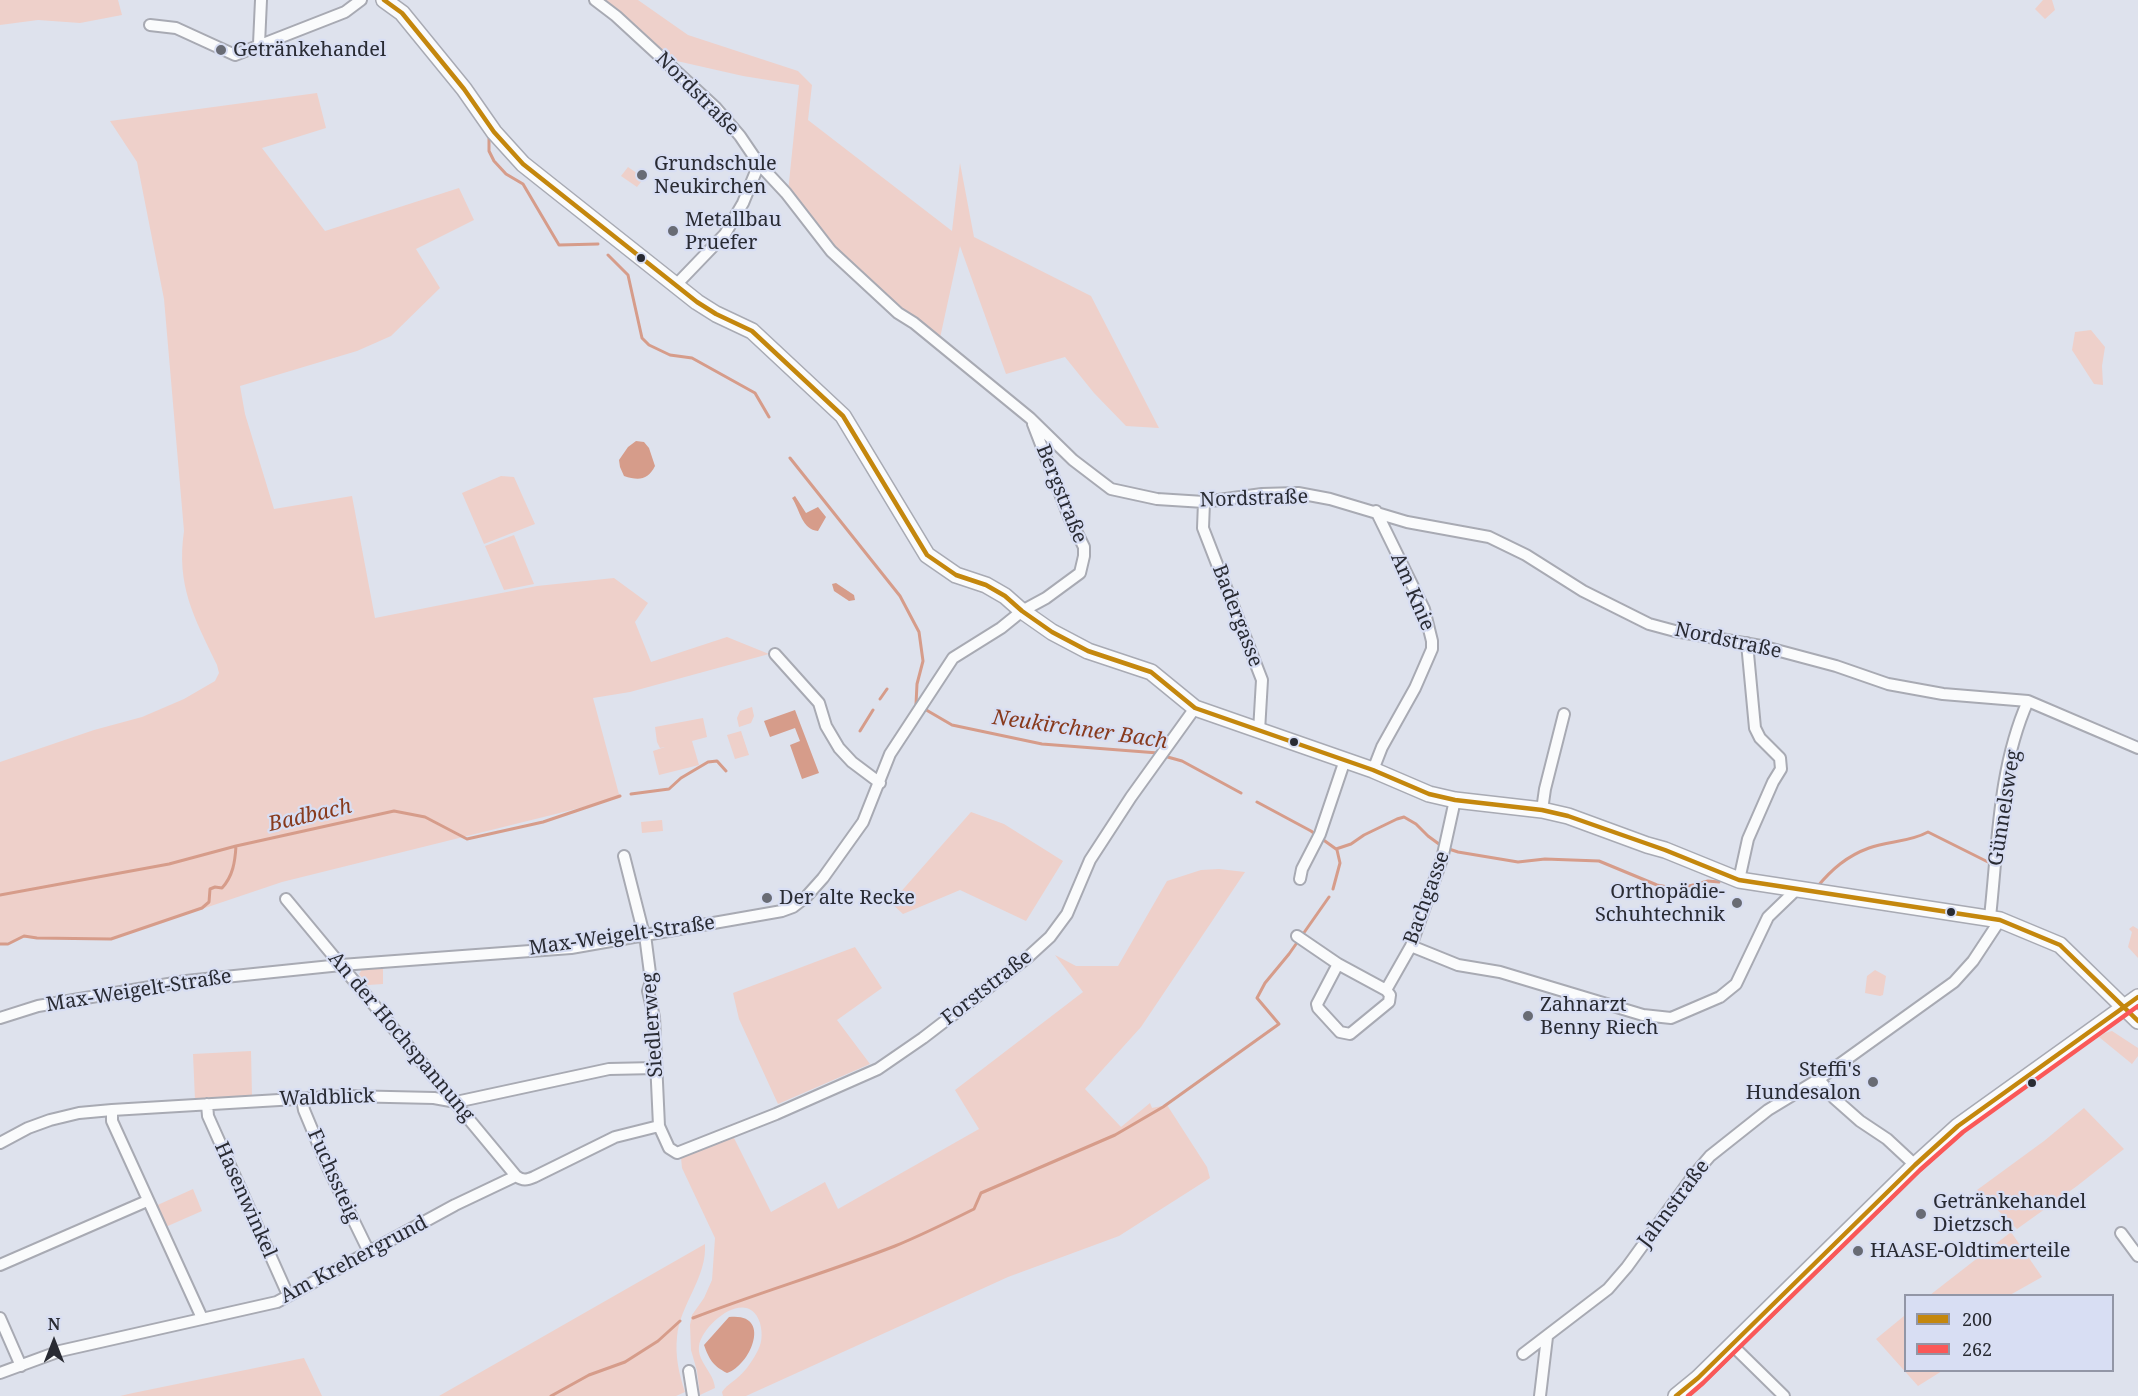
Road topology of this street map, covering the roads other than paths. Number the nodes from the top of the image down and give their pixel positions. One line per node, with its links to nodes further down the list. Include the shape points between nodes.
1 (261, 0): 6 (street)
2 (361, 0): 6 (street, via 345,12)
3 (384, 0): 8 (street, via 402,13 523,164)
4 (595, 0): 7 (street, Nordstraße, via 716,108)
5 (150, 25): 6 (street, via 176,28 235,55)
6 (259, 44)
7 (759, 164): 8 (street, via 725,234); 9 (street, Nordstraße, via 831,251 898,313)
8 (675, 286): 12 (street, via 716,314 752,331 843,416 927,555 956,575 1005,596)
9 (1030, 418): 10 (street, Nordstraße, via 1073,460 1111,489 1157,499); 12 (street, Bergstraße, via 1084,547 1084,556 1080,573 1073,580)
10 (1204, 502): 11 (street, Nordstraße, via 1298,493); 18 (street, Badergasse, via 1203,528 1262,680)
11 (1376, 512): 13 (street, Nordstraße, via 1407,522 1489,537 1649,624); 21 (street, Am Knie, via 1424,609 1432,641 1415,688 1382,747)
12 (1022, 611): 16 (street, via 1088,651 1151,672); 22 (street, Max-Weigelt-Straße, via 953,658 891,754)
13 (1747, 643): 15 (street, Nordstraße, via 1888,684 1943,694); 27 (street, via 1755,728 1777,754 1781,769 1748,839)
14 (775, 654): 22 (street, via 819,703 839,748)
15 (2028, 700): 19 (street, Nordstraße); 30 (street, Günnelsweg, via 2020,717 2001,801)
16 (1195, 708): 18 (street); 49 (street, Forststraße, via 1090,860 1067,914 1027,958 878,1069)
17 (1564, 714): 24 (street)
18 (1259, 731): 20 (street)
19 (2138, 748)
20 (1345, 760): 21 (street); 26 (street)
21 (1374, 770): 23 (street, via 1429,794)
22 (880, 783): 31 (street, Max-Weigelt-Straße, via 863,822 823,878 793,907)
23 (1455, 800): 24 (street); 33 (street, Bachgasse, via 1446,848)
24 (1542, 810): 27 (street, via 1665,850)
25 (624, 856): 31 (street, Siedlerweg)
26 (1300, 879)
27 (1738, 880): 28 (street)
28 (1796, 890): 30 (street); 33 (street, via 1768,917 1736,984 1720,997 1671,1018 1626,1011 1500,972 1458,965)
29 (286, 899): 35 (street, An der Hochspannung)
30 (1995, 918): 38 (street, via 2060,945); 42 (street, Jahnstraße, via 1973,961 1954,982)
31 (645, 935): 35 (street, Max-Weigelt-Straße, via 571,948); 41 (street, Siedlerweg)
32 (1301, 938): 34 (street)
33 (1411, 946): 36 (street, Bachgasse)
34 (1338, 964): 36 (street); 36 (street, Bachgasse, via 1317,1008 1345,1035 1389,1002)
35 (341, 965): 39 (street, Max-Weigelt-Straße, via 186,981 38,1006); 44 (street, An der Hochspannung)
36 (1386, 990)
37 (2138, 997): 38 (street)
38 (2124, 1006): 40 (street); 50 (street, via 1987,1104)
39 (0, 1018)
40 (2138, 1021)
41 (656, 1068): 44 (street, Waldblick, via 609,1069); 47 (street, Siedlerweg)
42 (1819, 1079): 50 (street, via 1834,1098); 60 (street, Jahnstraße, via 1768,1110 1710,1156 1608,1289)
43 (302, 1099): 44 (street, Waldblick, via 369,1095); 45 (street, Waldblick); 54 (street, Fuchssteig, via 329,1170)
44 (456, 1102): 51 (street, An der Hochspannung)
45 (207, 1104): 46 (street, Waldblick); 57 (street, Hasenwinkel, via 208,1116)
46 (112, 1110): 48 (street, Waldblick, via 54,1119); 52 (street, via 112,1121)
47 (659, 1126): 49 (street, Siedlerweg, via 669,1148); 51 (street, Am Krehergrund, via 615,1137 526,1180)
48 (0, 1143)
49 (677, 1153)
50 (1915, 1165): 61 (street)
51 (516, 1176): 54 (street, Am Krehergrund)
52 (147, 1201): 56 (street); 59 (street)
53 (2121, 1233): 55 (street)
54 (369, 1252): 57 (street, Am Krehergrund)
55 (2138, 1256)
56 (0, 1265)
57 (288, 1295): 59 (street, Am Krehergrund, via 268,1305)
58 (0, 1318): 63 (street)
59 (201, 1318): 63 (street, Am Krehergrund, via 60,1351)
60 (1547, 1337): 62 (street, Jahnstraße); 67 (street)
61 (1731, 1344): 68 (street); 69 (street)
62 (1523, 1354)
63 (21, 1366): 65 (street, Am Krehergrund)
64 (689, 1371): 66 (street)
65 (0, 1373)
66 (693, 1396)
67 (1539, 1396)
68 (1676, 1396)
69 (1784, 1396)

